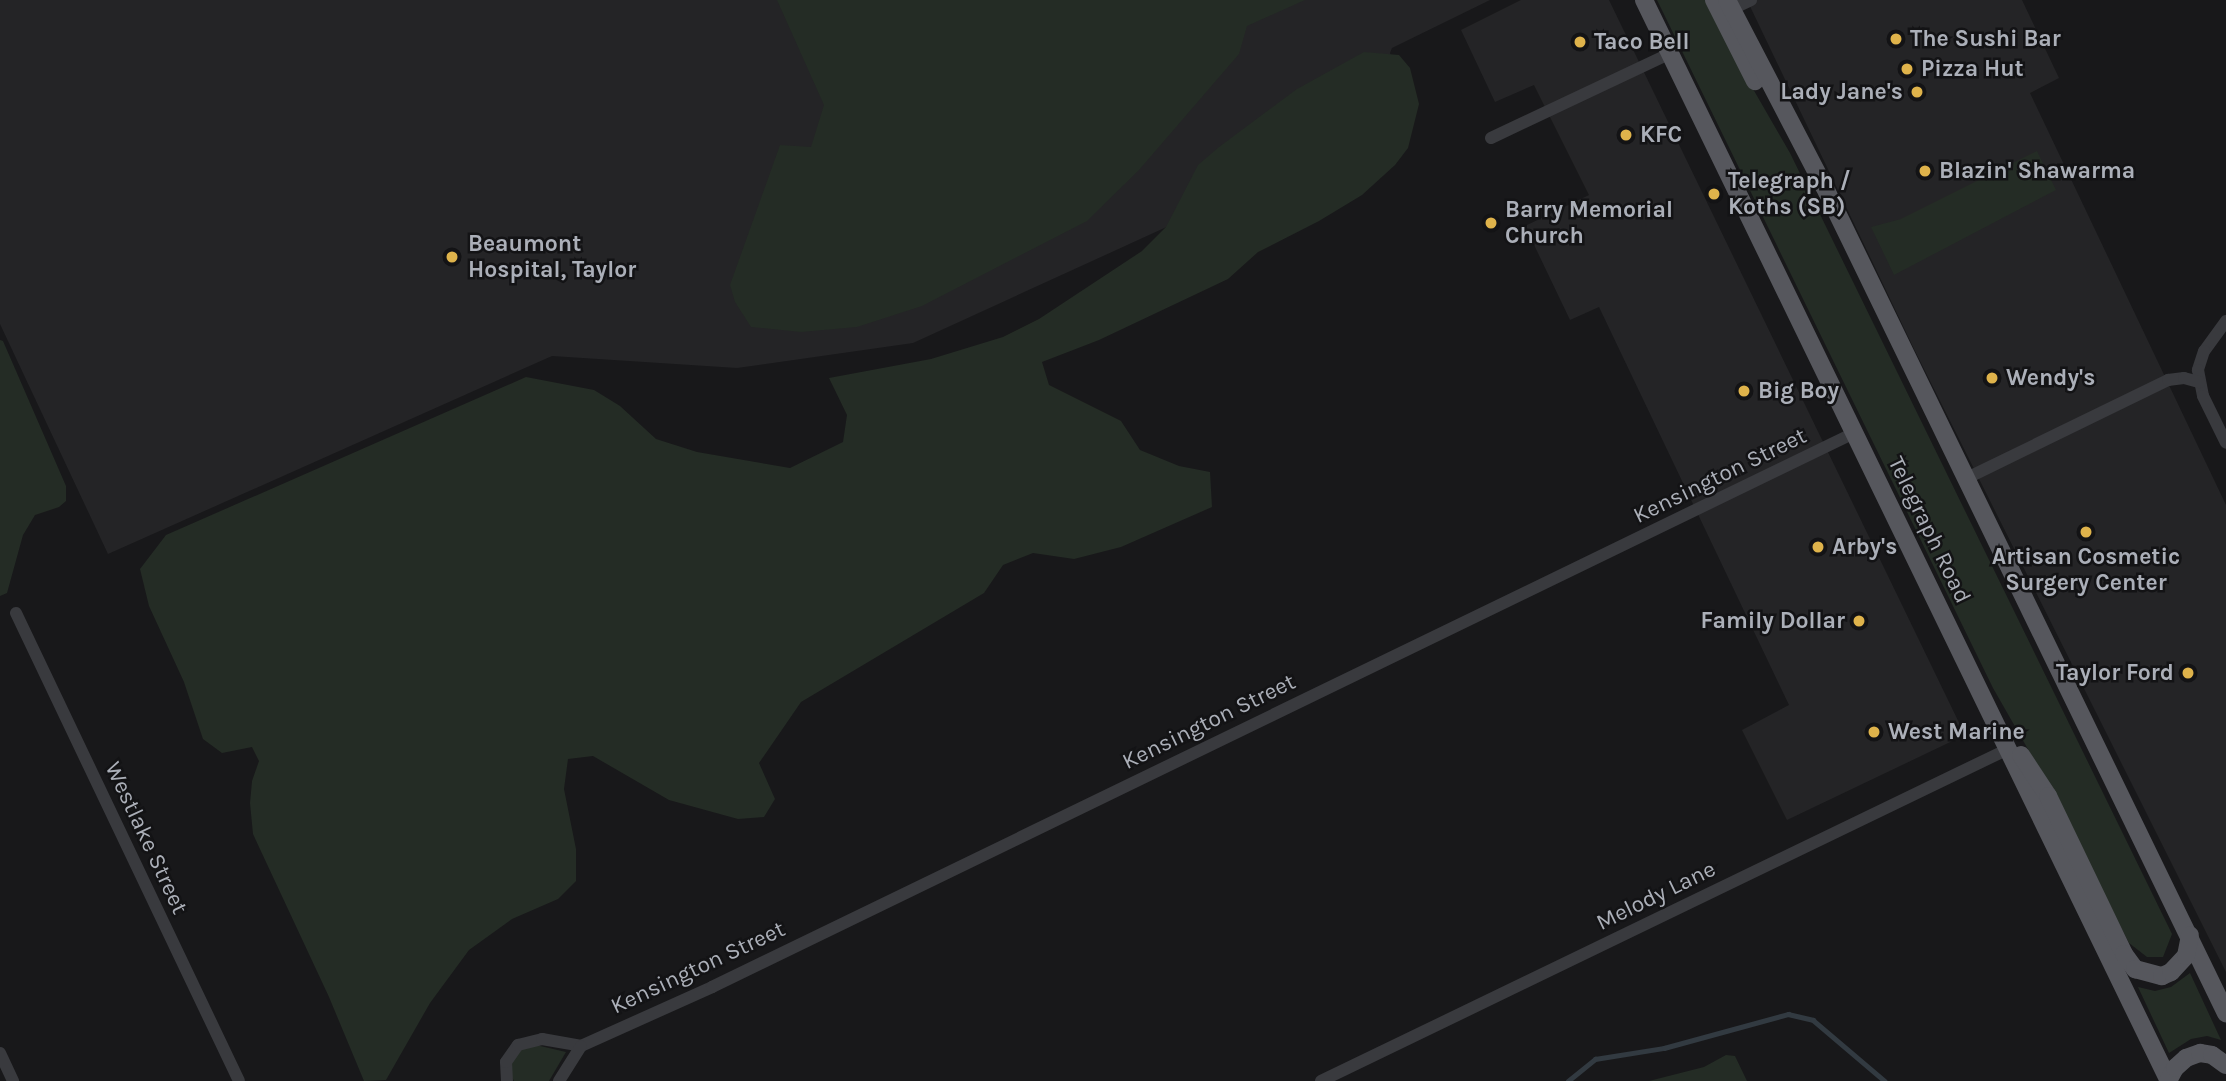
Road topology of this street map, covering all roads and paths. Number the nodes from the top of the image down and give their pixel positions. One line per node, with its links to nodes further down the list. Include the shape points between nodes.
1 (1644, 0): 5 (main road, Telegraph Road)
2 (1714, 0): 6 (main road, via 1764,97)
3 (1751, 0): 4 (street)
4 (1729, 4): 6 (main road)
5 (1669, 54): 7 (street); 10 (main road, Telegraph Road)
6 (1791, 124): 12 (main road)
7 (1491, 138)
8 (2226, 321): 9 (street, via 2204,351)
9 (2199, 382): 11 (street); 12 (street, via 2168,380)
10 (1854, 433): 14 (main road, Telegraph Road); 18 (street, Kensington Street, via 733,976)
11 (2226, 443)
12 (1966, 478): 16 (main road)
13 (16, 613): 22 (street, Westlake Street)
14 (1991, 714): 15 (main road, Telegraph Road); 16 (main road, via 2048,796 2135,969 2162,976 2171,972 2186,956)
15 (2008, 749): 25 (street, Melody Lane); 26 (main road, Telegraph Road)
16 (2190, 935): 17 (main road)
17 (2226, 1013)
18 (581, 1045): 23 (street, via 542,1039 518,1045 506,1062); 24 (street)
19 (0, 1053): 21 (street)
20 (2226, 1065): 26 (main road, via 2200,1053 2186,1058)
21 (13, 1081)
22 (239, 1081)
23 (508, 1081)
24 (559, 1081)
25 (1321, 1081)
26 (2169, 1081)

